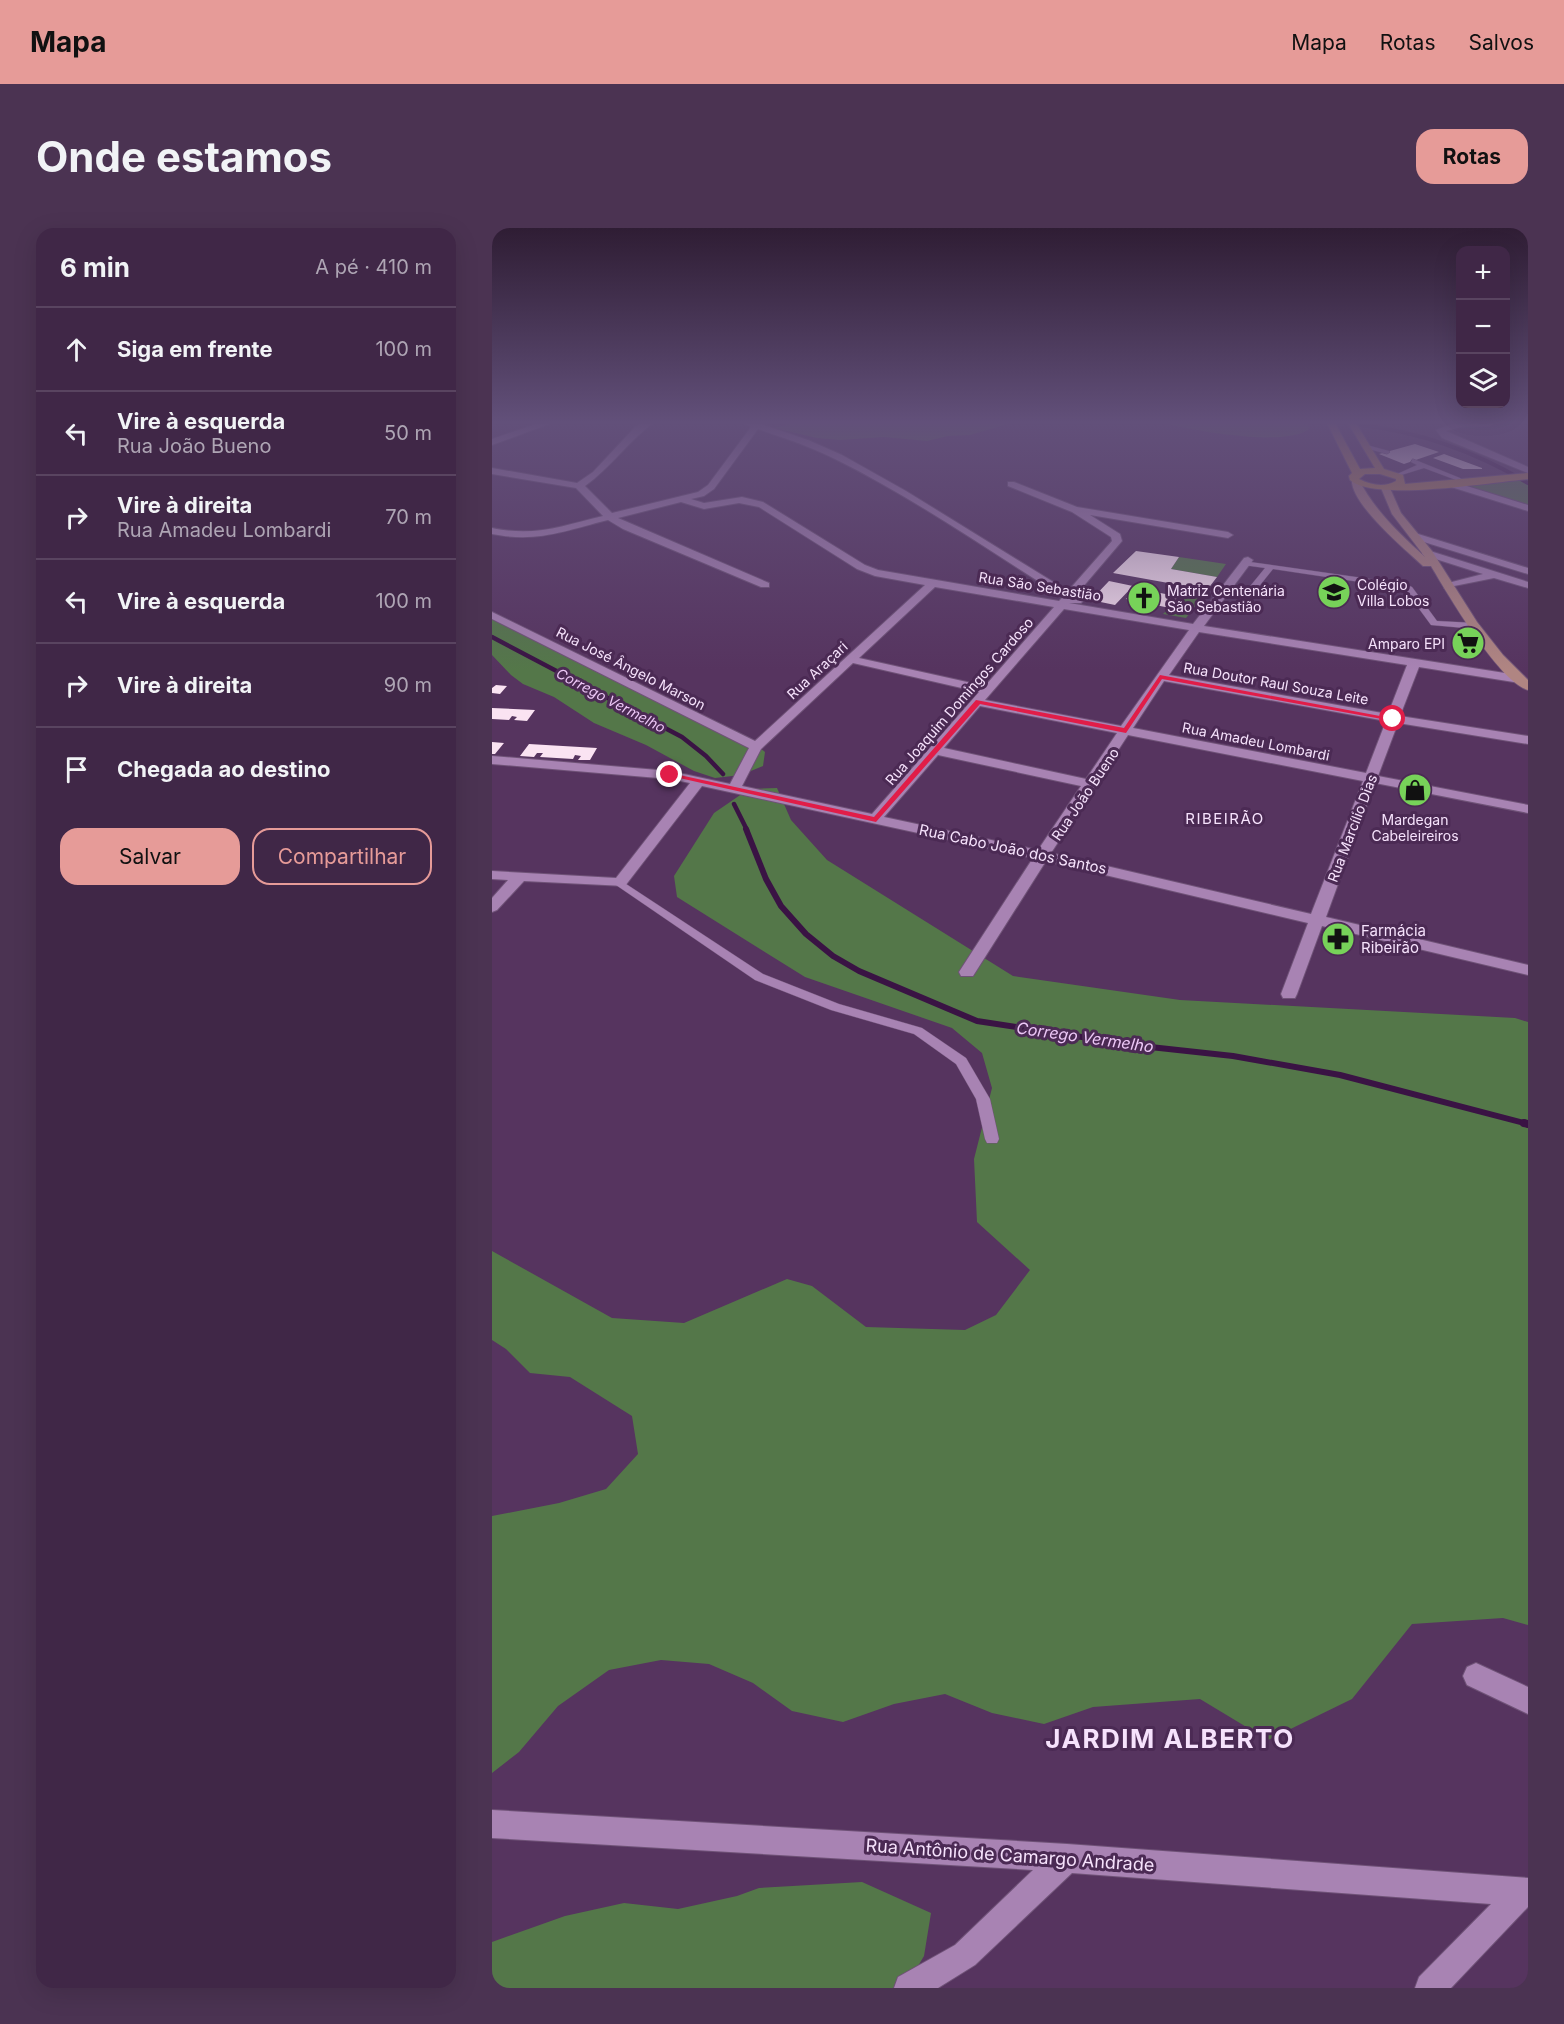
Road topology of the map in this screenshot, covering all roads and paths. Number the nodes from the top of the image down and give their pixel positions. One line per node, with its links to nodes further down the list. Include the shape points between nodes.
1 (598, 505): 12 (street)
2 (659, 505): 12 (street)
3 (691, 505): 4 (street, Rua São Sebastião)
4 (714, 505)
5 (760, 505): 24 (street, Rua São Sebastião, via 861,567)
6 (921, 505): 28 (street)
7 (1064, 505): 10 (street)
8 (1368, 505): 17 (street)
9 (1391, 505): 16 (street)
10 (1076, 510): 11 (street); 13 (street)
11 (1121, 516): 13 (street, via 1105,521); 15 (street)
12 (610, 518): 14 (street, via 533,536); 25 (street)
13 (1102, 527): 28 (street, Rua Joaquim Domingos Cardoso, via 1117,541)
14 (492, 531)
15 (1228, 535)
16 (1415, 536): 18 (street); 21 (street)
17 (1405, 545): 18 (street); 23 (street)
18 (1428, 553): 22 (street); 23 (street)
19 (1247, 562): 20 (lane); 27 (street, Rua João Bueno)
20 (1271, 566): 27 (lane, via 1249,593); 30 (lane, via 1402,586 1434,623)
21 (1528, 570)
22 (1497, 575): 23 (street); 26 (street)
23 (1444, 581): 30 (street)
24 (932, 584): 28 (street, Rua São Sebastião); 32 (street, Rua Araçari)
25 (765, 585)
26 (1528, 585)
27 (1224, 592): 31 (street, Rua João Bueno)
28 (1065, 601): 31 (street, Rua São Sebastião); 36 (street, Rua Joaquim Domingos Cardoso)
29 (492, 615): 41 (street, Rua José Ângelo Marson)
30 (1476, 626): 35 (street)
31 (1195, 628): 33 (street, Rua São Sebastião); 34 (street, Rua João Bueno)
32 (850, 659): 36 (street); 41 (street, Rua Araçari)
33 (1414, 663): 35 (street, Rua São Sebastião); 38 (street, Rua Marcílio Dias)
34 (1160, 677): 38 (street, Rua Doutor Raul Souza Leite); 39 (street, Rua João Bueno)
35 (1524, 682)
36 (988, 690): 37 (street, Rua Joaquim Domingos Cardoso)
37 (978, 702): 39 (street, Rua Amadeu Lombardi); 42 (street, Rua Joaquim Domingos Cardoso)
38 (1393, 719): 40 (street, Rua Doutor Raul Souza Leite); 44 (street, Rua Marcílio Dias)
39 (1126, 731): 44 (street, Rua Amadeu Lombardi); 46 (street, Rua João Bueno)
40 (1528, 740)
41 (756, 747): 47 (street, Rua Araçari)
42 (935, 750): 46 (street); 49 (street, Rua Joaquim Domingos Cardoso)
43 (492, 760): 45 (street, Rua Cabo João dos Santos, via 670,775)
44 (1370, 779): 48 (street, Rua Amadeu Lombardi); 55 (street, Rua Marcílio Dias)
45 (699, 781): 47 (street, Rua Cabo João dos Santos); 53 (street)
46 (1091, 784): 50 (street, Rua João Bueno)
47 (734, 788): 49 (street, Rua Cabo João dos Santos)
48 (1528, 809)
49 (876, 819): 50 (street, Rua Cabo João dos Santos)
50 (1044, 855): 55 (street, Rua Cabo João dos Santos); 57 (street, Rua João Bueno)
51 (492, 875): 52 (street)
52 (519, 878): 53 (street); 54 (street)
53 (620, 883): 59 (lane, via 759,977 835,1007 918,1031 961,1061 983,1099)
54 (492, 907)
55 (1317, 919): 56 (street, Rua Cabo João dos Santos); 58 (street, Rua Marcílio Dias)
56 (1528, 970)
57 (967, 972)
58 (1289, 994)
59 (992, 1139)
60 (1476, 1676): 61 (street)
61 (1528, 1701)
62 (492, 1824): 63 (street, Rua Antônio de Camargo Andrade)
63 (1067, 1858): 64 (street, Rua Antônio de Camargo Andrade); 65 (street, via 965,1955)
64 (1524, 1893): 66 (street)
65 (909, 1988)
66 (1431, 1988)

